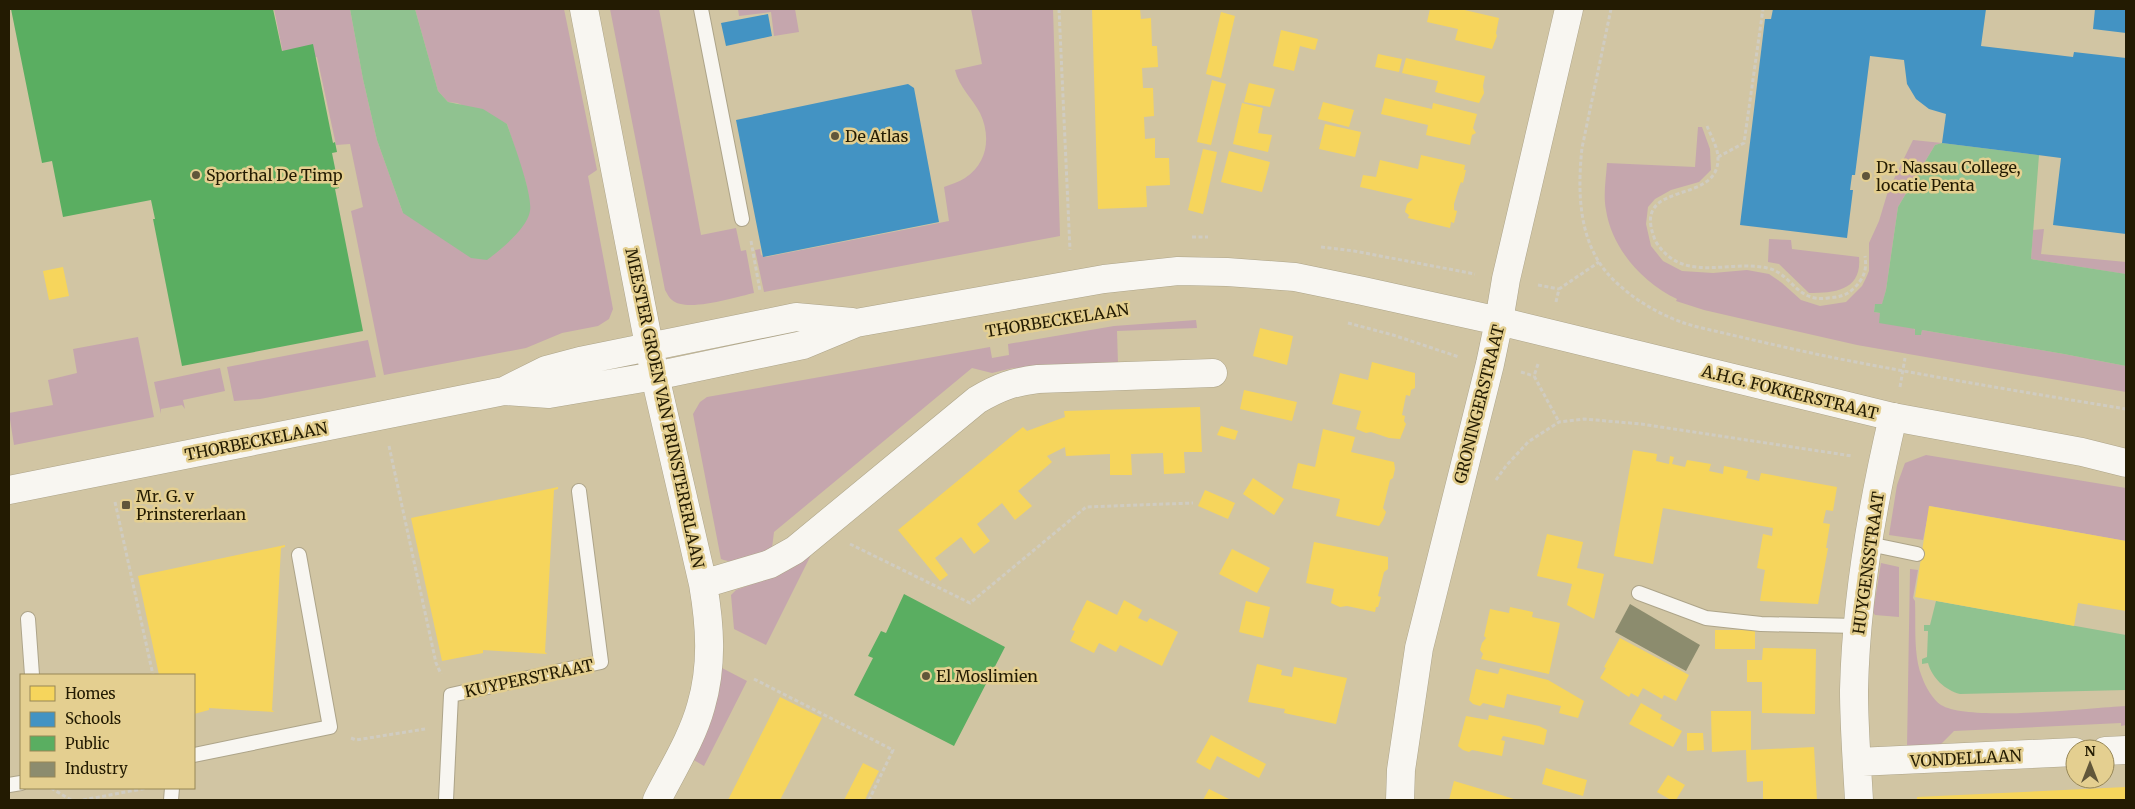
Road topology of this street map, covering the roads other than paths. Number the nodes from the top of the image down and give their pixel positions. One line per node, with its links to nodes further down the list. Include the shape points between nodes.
1 (584, 9): 7 (street, MEESTER GROEN VAN PRINSTERERLAAN)
2 (701, 9): 4 (lane)
3 (1569, 9): 5 (street, GRONINGERSTRAAT, via 1506,280)
4 (742, 219)
5 (1500, 322): 6 (street, THORBECKELAAN, via 1295,277 1178,271 1104,279); 11 (street, A.H.G. FOKKERSTRAAT); 30 (street, GRONINGERSTRAAT, via 1419,648 1401,770)
6 (856, 323): 7 (street, THORBECKELAAN, via 796,317); 9 (street, THORBECKELAAN, via 803,345)
7 (650, 348): 9 (street, MEESTER GROEN VAN PRINSTERERLAAN); 10 (street, THORBECKELAAN, via 580,360 546,370)
8 (1213, 373): 20 (street, via 1038,379 997,388 977,400 794,550 770,564)
9 (655, 376): 10 (street, THORBECKELAAN, via 549,394); 20 (street, MEESTER GROEN VAN PRINSTERERLAAN)
10 (504, 392): 15 (street, THORBECKELAAN)
11 (1893, 417): 12 (street, A.H.G. FOKKERSTRAAT); 17 (street, HUYGENSSTRAAT)
12 (2082, 452): 13 (street, A.H.G. FOKKERSTRAAT); 14 (street, A.H.G. FOKKERSTRAAT)
13 (2126, 454)
14 (2126, 463)
15 (9, 490)
16 (578, 491): 28 (lane, KUYPERSTRAAT, via 601,662 451,695)
17 (1869, 544): 18 (lane); 23 (street, HUYGENSSTRAAT)
18 (1917, 554)
19 (299, 555): 26 (lane, via 330,727)
20 (703, 584): 29 (street, MEESTER GROEN VAN PRINSTERERLAAN, via 710,646 703,700)
21 (1639, 593): 23 (lane, via 1706,618 1761,624)
22 (28, 619): 24 (lane)
23 (1858, 626): 27 (street, HUYGENSSTRAAT, via 1854,691)
24 (32, 674)
25 (2065, 752): 27 (street, VONDELLAAN)
26 (195, 755)
27 (1857, 762): 31 (street, HUYGENSSTRAAT)
28 (446, 800)
29 (656, 800)
30 (1400, 800)
31 (1859, 800)

